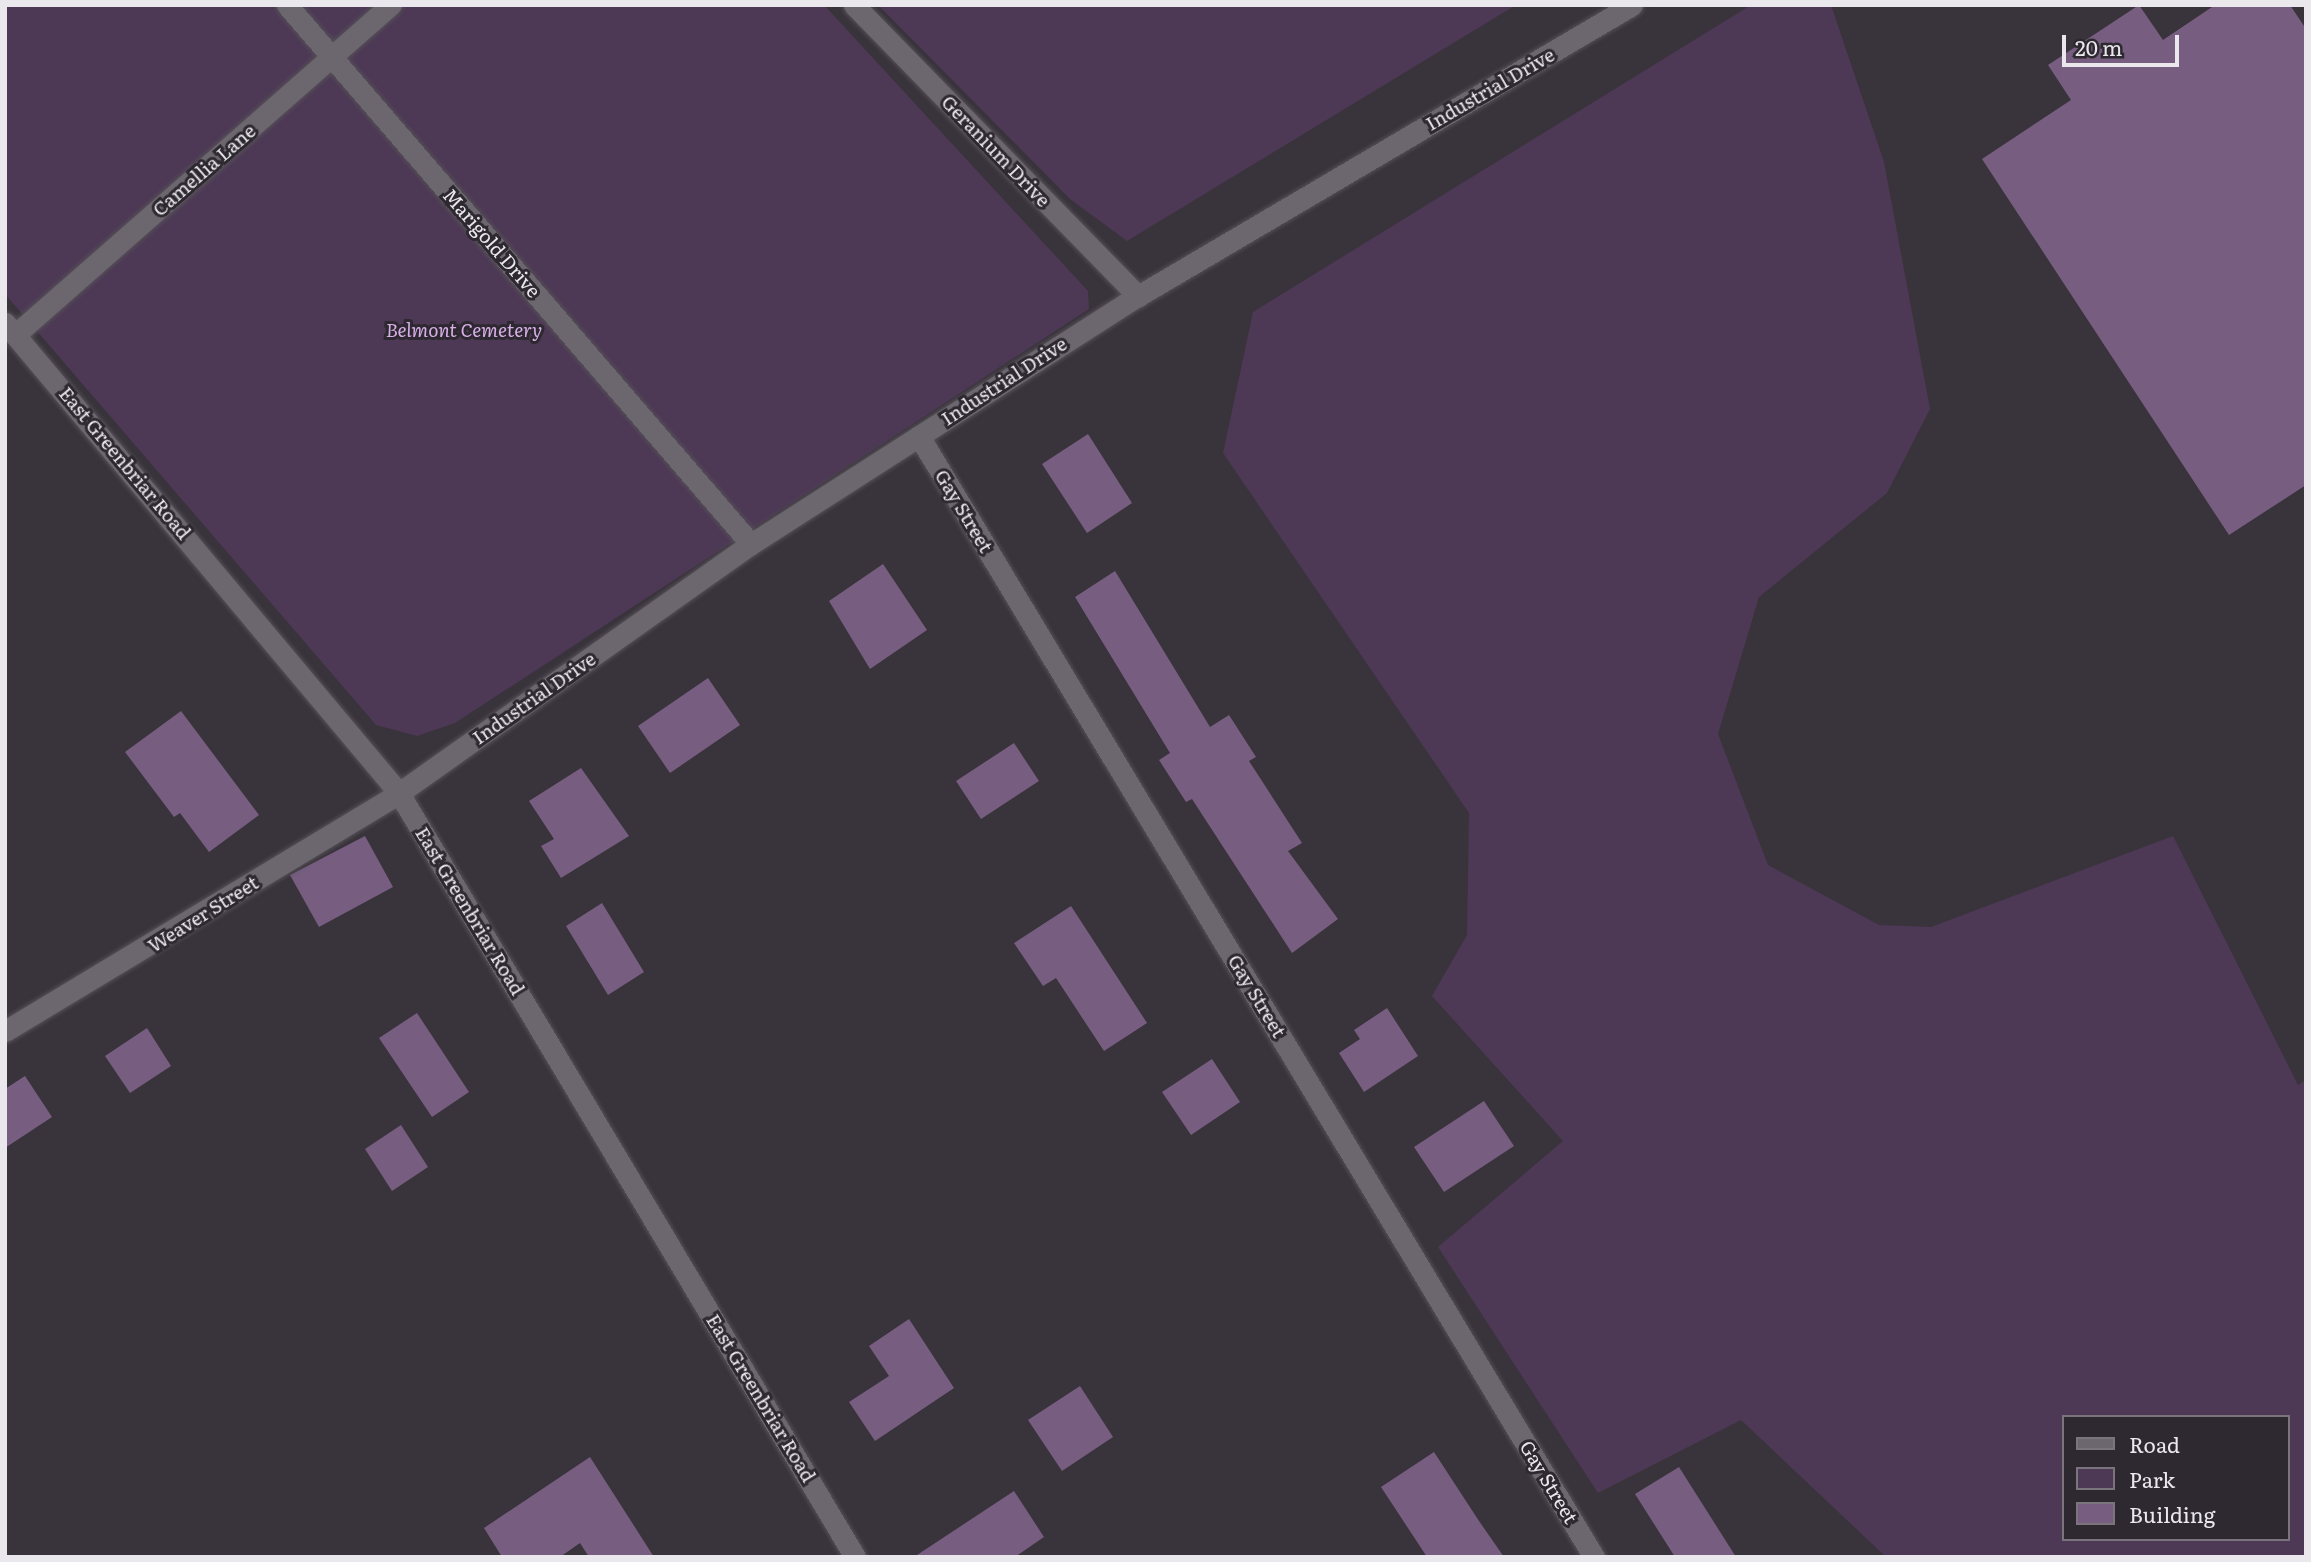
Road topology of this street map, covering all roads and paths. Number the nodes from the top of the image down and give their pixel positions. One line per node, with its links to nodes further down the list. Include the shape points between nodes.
1 (287, 5): 5 (street, Marigold Drive)
2 (391, 5): 5 (street, Camellia Lane)
3 (854, 5): 6 (street, Geranium Drive)
4 (1632, 5): 6 (street, Industrial Drive)
5 (333, 57): 7 (street, Camellia Lane); 9 (street, Marigold Drive)
6 (1138, 296): 8 (street, Industrial Drive)
7 (10, 328): 10 (street, East Greenbriar Road)
8 (919, 436): 9 (street, Industrial Drive); 13 (street, Gay Street)
9 (751, 544): 10 (street, Industrial Drive)
10 (399, 793): 11 (street, Weaver Street); 12 (street, East Greenbriar Road)
11 (5, 1031)
12 (855, 1557)
13 (1594, 1557)

